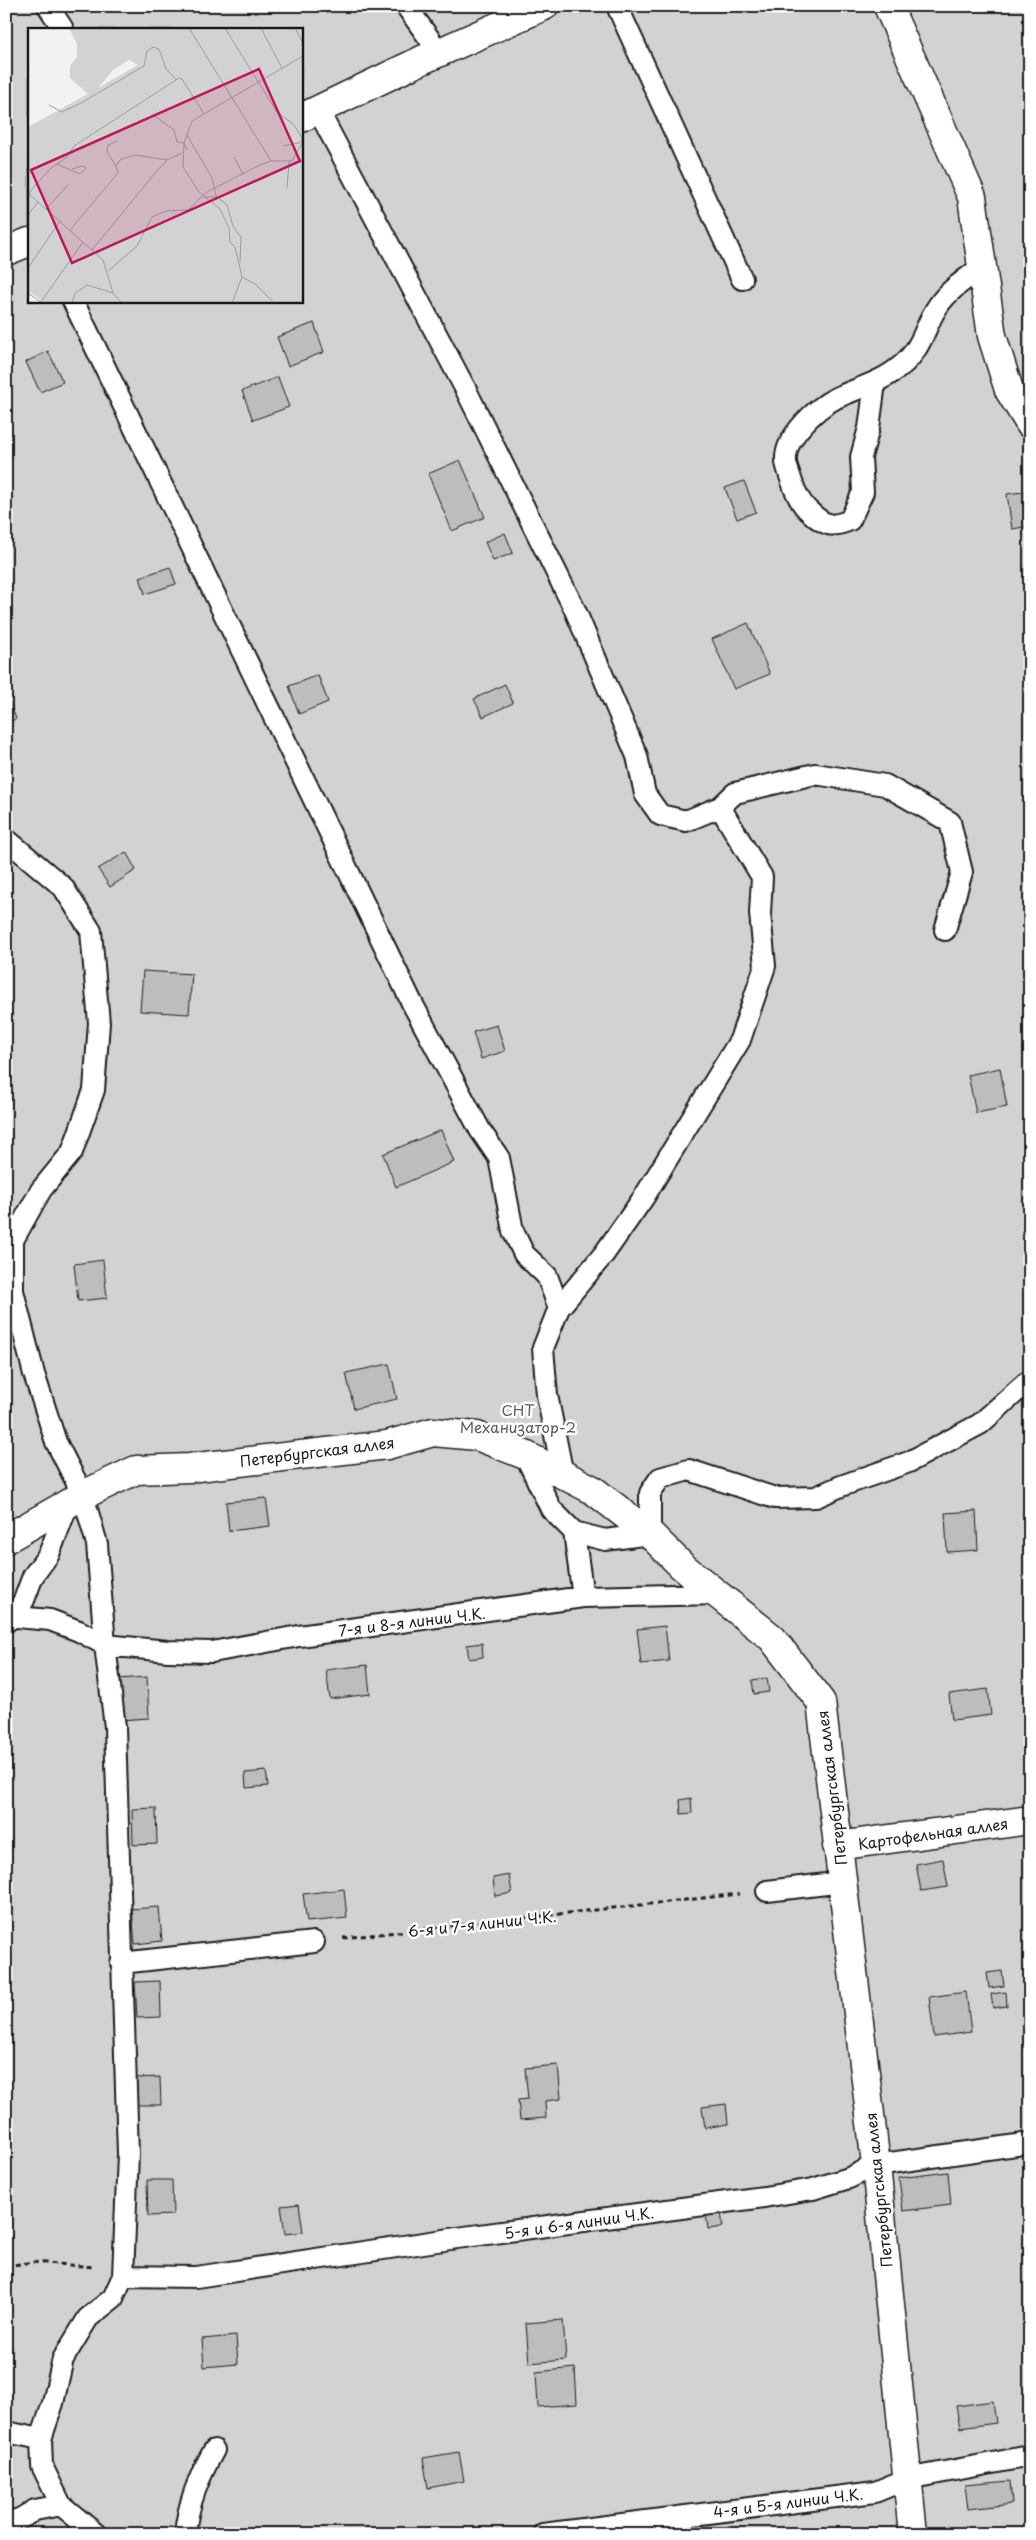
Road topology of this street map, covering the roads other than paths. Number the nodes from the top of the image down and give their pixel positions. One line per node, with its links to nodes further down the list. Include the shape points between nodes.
1 (48, 6): 6 (lane)
2 (406, 6): 7 (lane)
3 (544, 6): 7 (street)
4 (617, 6): 12 (lane)
5 (888, 6): 11 (street, via 972,197)
6 (62, 28)
7 (439, 52): 8 (street)
8 (309, 114): 16 (lane, via 466,390 575,610 637,756 645,794 660,815 686,821)
9 (28, 242): 10 (street)
10 (6, 252)
11 (984, 265): 14 (lane, via 938,306 911,357); 15 (street, via 992,336 1009,390)
12 (742, 279)
13 (72, 302): 19 (lane, via 408,994 480,1130 499,1158 513,1230 524,1254 547,1276)
14 (875, 383): 14 (lane, via 835,399 804,422 790,441 786,461 791,479 803,506 820,521 836,526 850,520 863,492 861,457)
15 (1030, 424)
16 (720, 807): 18 (lane, via 735,793 815,774 885,785 950,822 962,872); 19 (lane, via 762,877 760,913 765,966 740,1040 644,1197 604,1254)
17 (6, 839): 23 (lane, via 63,886 92,931 99,1023 94,1090 72,1152 42,1190 12,1240 13,1291 34,1374)
18 (945, 930)
19 (559, 1308): 22 (lane, via 544,1348 549,1405)
20 (1026, 1383): 25 (lane, via 980,1424 909,1462 816,1497 775,1498 689,1470 660,1478 650,1493)
21 (525, 1455): 22 (street, Петербургская аллея); 23 (street, Петербургская аллея, via 476,1436 433,1432 387,1445 189,1468 136,1470); 24 (lane, via 551,1509)
22 (563, 1475): 25 (street, Петербургская аллея, via 593,1490)
23 (75, 1499): 26 (street, Петербургская аллея); 29 (lane, via 49,1554 33,1576 24,1600); 30 (lane, via 97,1544)
24 (574, 1532): 25 (lane, via 605,1540); 28 (lane)
25 (650, 1534): 27 (street, Петербургская аллея, via 682,1566)
26 (6, 1539)
27 (720, 1594): 28 (lane, 7-я и 8-я линии Ч.К.); 32 (street, Петербургская аллея, via 772,1638 821,1702)
28 (583, 1597): 30 (lane, 7-я и 8-я линии Ч.К., via 299,1636 212,1652 168,1652)
29 (9, 1618): 30 (lane, via 50,1620)
30 (105, 1645): 36 (lane, via 115,1727)
31 (1030, 1820): 32 (street, Картофельная аллея)
32 (837, 1846): 33 (street, Петербургская аллея)
33 (843, 1882): 34 (lane); 38 (street, Петербургская аллея)
34 (767, 1891)
35 (314, 1942): 36 (lane)
36 (121, 1963): 39 (lane, via 128,2154)
37 (1030, 2143): 38 (lane, 5-я и 6-я линии Ч.К.)
38 (876, 2164): 39 (lane, 5-я и 6-я линии Ч.К., via 849,2178 813,2189 764,2197 457,2238 196,2278); 44 (street, Петербургская аллея)
39 (123, 2276): 41 (lane, via 113,2298 88,2318 63,2359)
40 (6, 2432): 41 (lane)
41 (41, 2439): 45 (lane, via 42,2466)
42 (214, 2450): 48 (lane, via 187,2511)
43 (1030, 2456): 44 (lane, 4-я и 5-я линии Ч.К.)
44 (907, 2479): 49 (lane, 4-я и 5-я линии Ч.К., via 875,2492); 50 (street, Петербургская аллея)
45 (61, 2505): 46 (lane, via 35,2510); 47 (lane)
46 (6, 2527)
47 (96, 2534)
48 (185, 2534)
49 (542, 2534)
50 (913, 2534)

